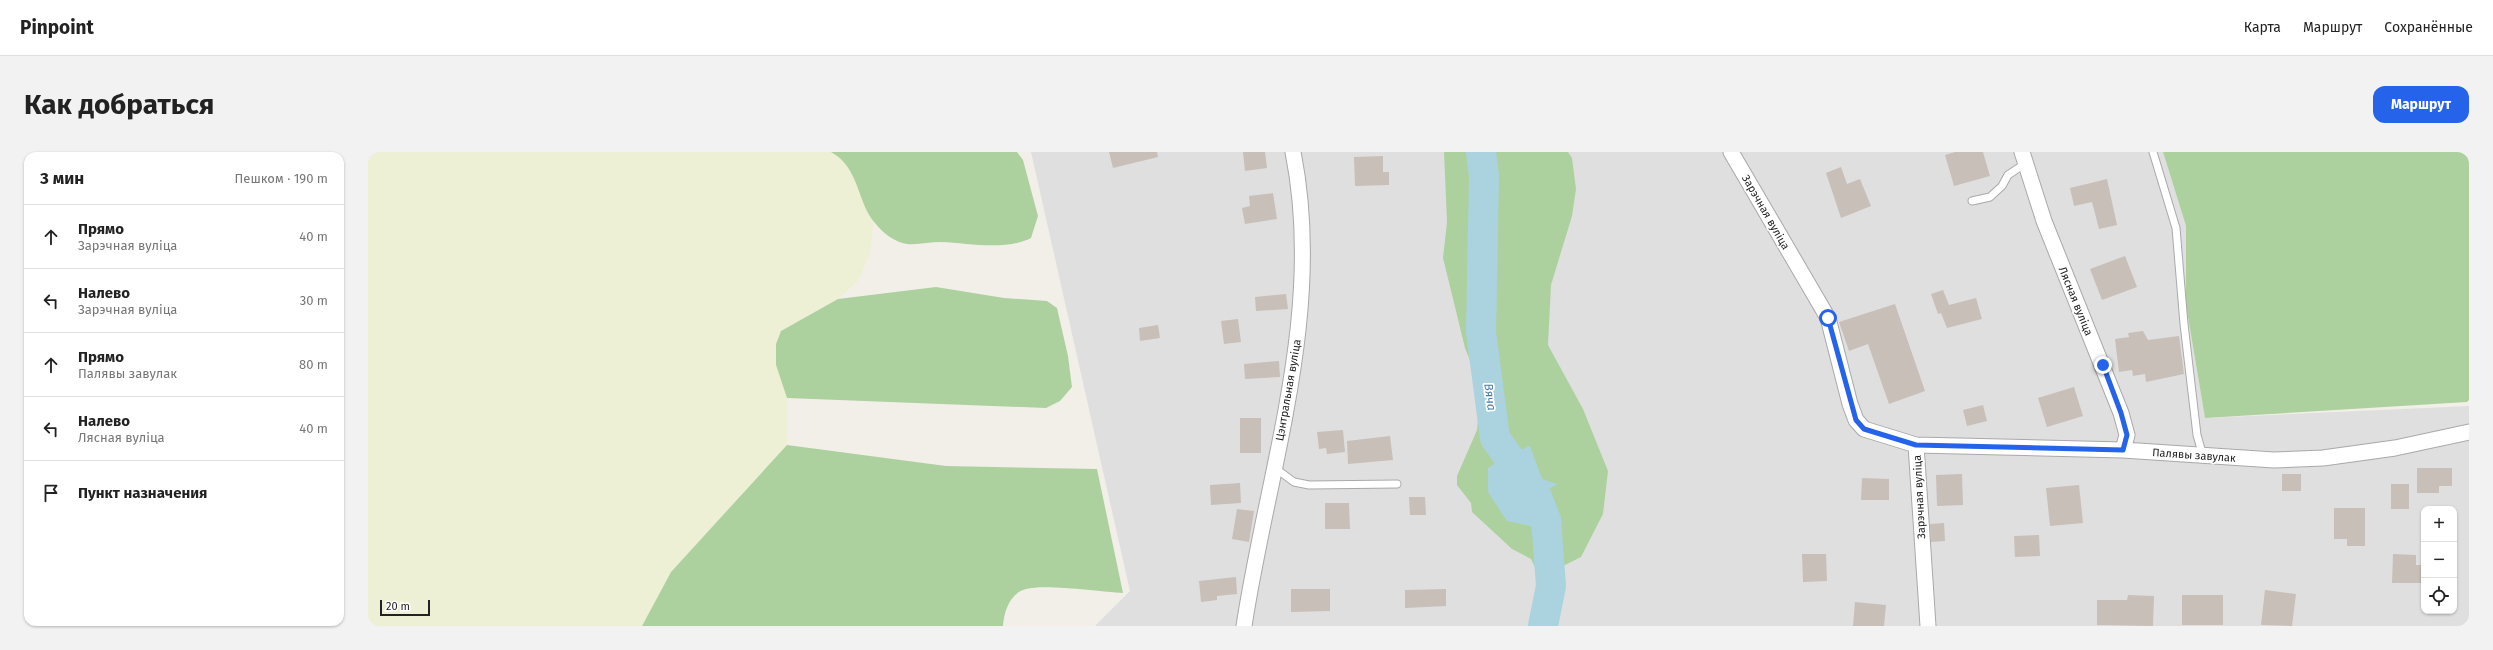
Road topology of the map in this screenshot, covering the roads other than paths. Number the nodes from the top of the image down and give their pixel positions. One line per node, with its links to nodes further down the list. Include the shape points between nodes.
1 (1293, 152): 10 (street, Цэнтральная вуліца, via 1302,213 1303,281 1295,356)
2 (1731, 152): 7 (street, Зарэчная вуліца, via 1828,318 1856,420 1864,429)
3 (2153, 152): 9 (lane, via 2176,228 2184,324 2197,435)
4 (2024, 158): 5 (lane, via 1990,197); 8 (street, Лясная вуліца, via 2047,229 2121,413 2127,435)
5 (1972, 201)
6 (2469, 432): 9 (street, Палявы завулак, via 2395,448 2323,458 2274,460)
7 (1916, 445): 8 (street, Палявы завулак); 13 (street, Зарэчная вуліца)
8 (2123, 450): 9 (street, Палявы завулак)
9 (2202, 456)
10 (1275, 468): 11 (lane, via 1294,482 1309,485); 12 (street, Цэнтральная вуліца)
11 (1397, 484)
12 (1244, 626)
13 (1928, 626)

